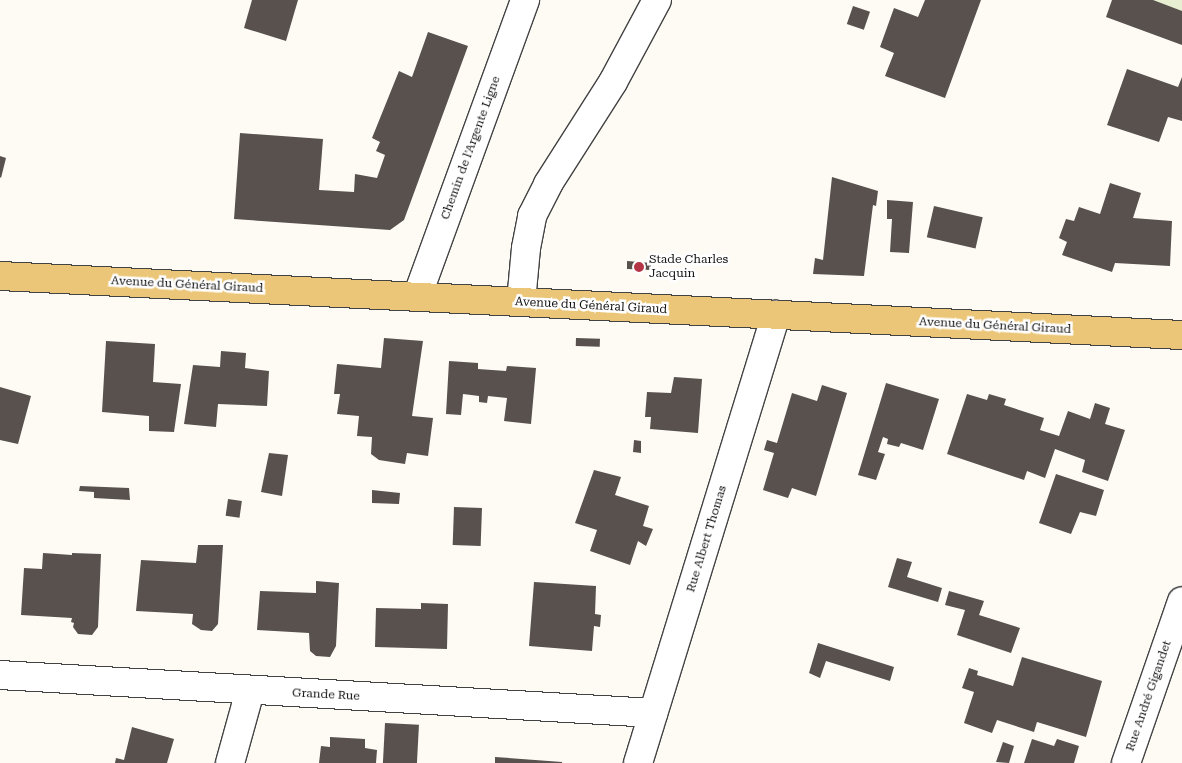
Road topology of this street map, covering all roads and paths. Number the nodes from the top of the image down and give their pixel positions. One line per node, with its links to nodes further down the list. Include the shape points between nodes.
1 (525, 0): 4 (street, Chemin de l'Argente Ligne)
2 (657, 0): 5 (street, via 613,82 548,184 532,216)
3 (0, 276): 4 (main road, Avenue du Général Giraud)
4 (417, 297): 5 (main road, Avenue du Général Giraud)
5 (521, 302): 6 (main road, Avenue du Général Giraud)
6 (776, 315): 7 (main road, Avenue du Général Giraud); 11 (street, Rue Albert Thomas)
7 (1182, 335)
8 (1182, 601): 14 (street, Rue André Gigandet)
9 (0, 675): 10 (street, Grande Rue)
10 (250, 691): 11 (street, Grande Rue); 12 (street)
11 (653, 713): 13 (street, Rue Albert Thomas)
12 (230, 763)
13 (638, 763)
14 (1126, 763)

